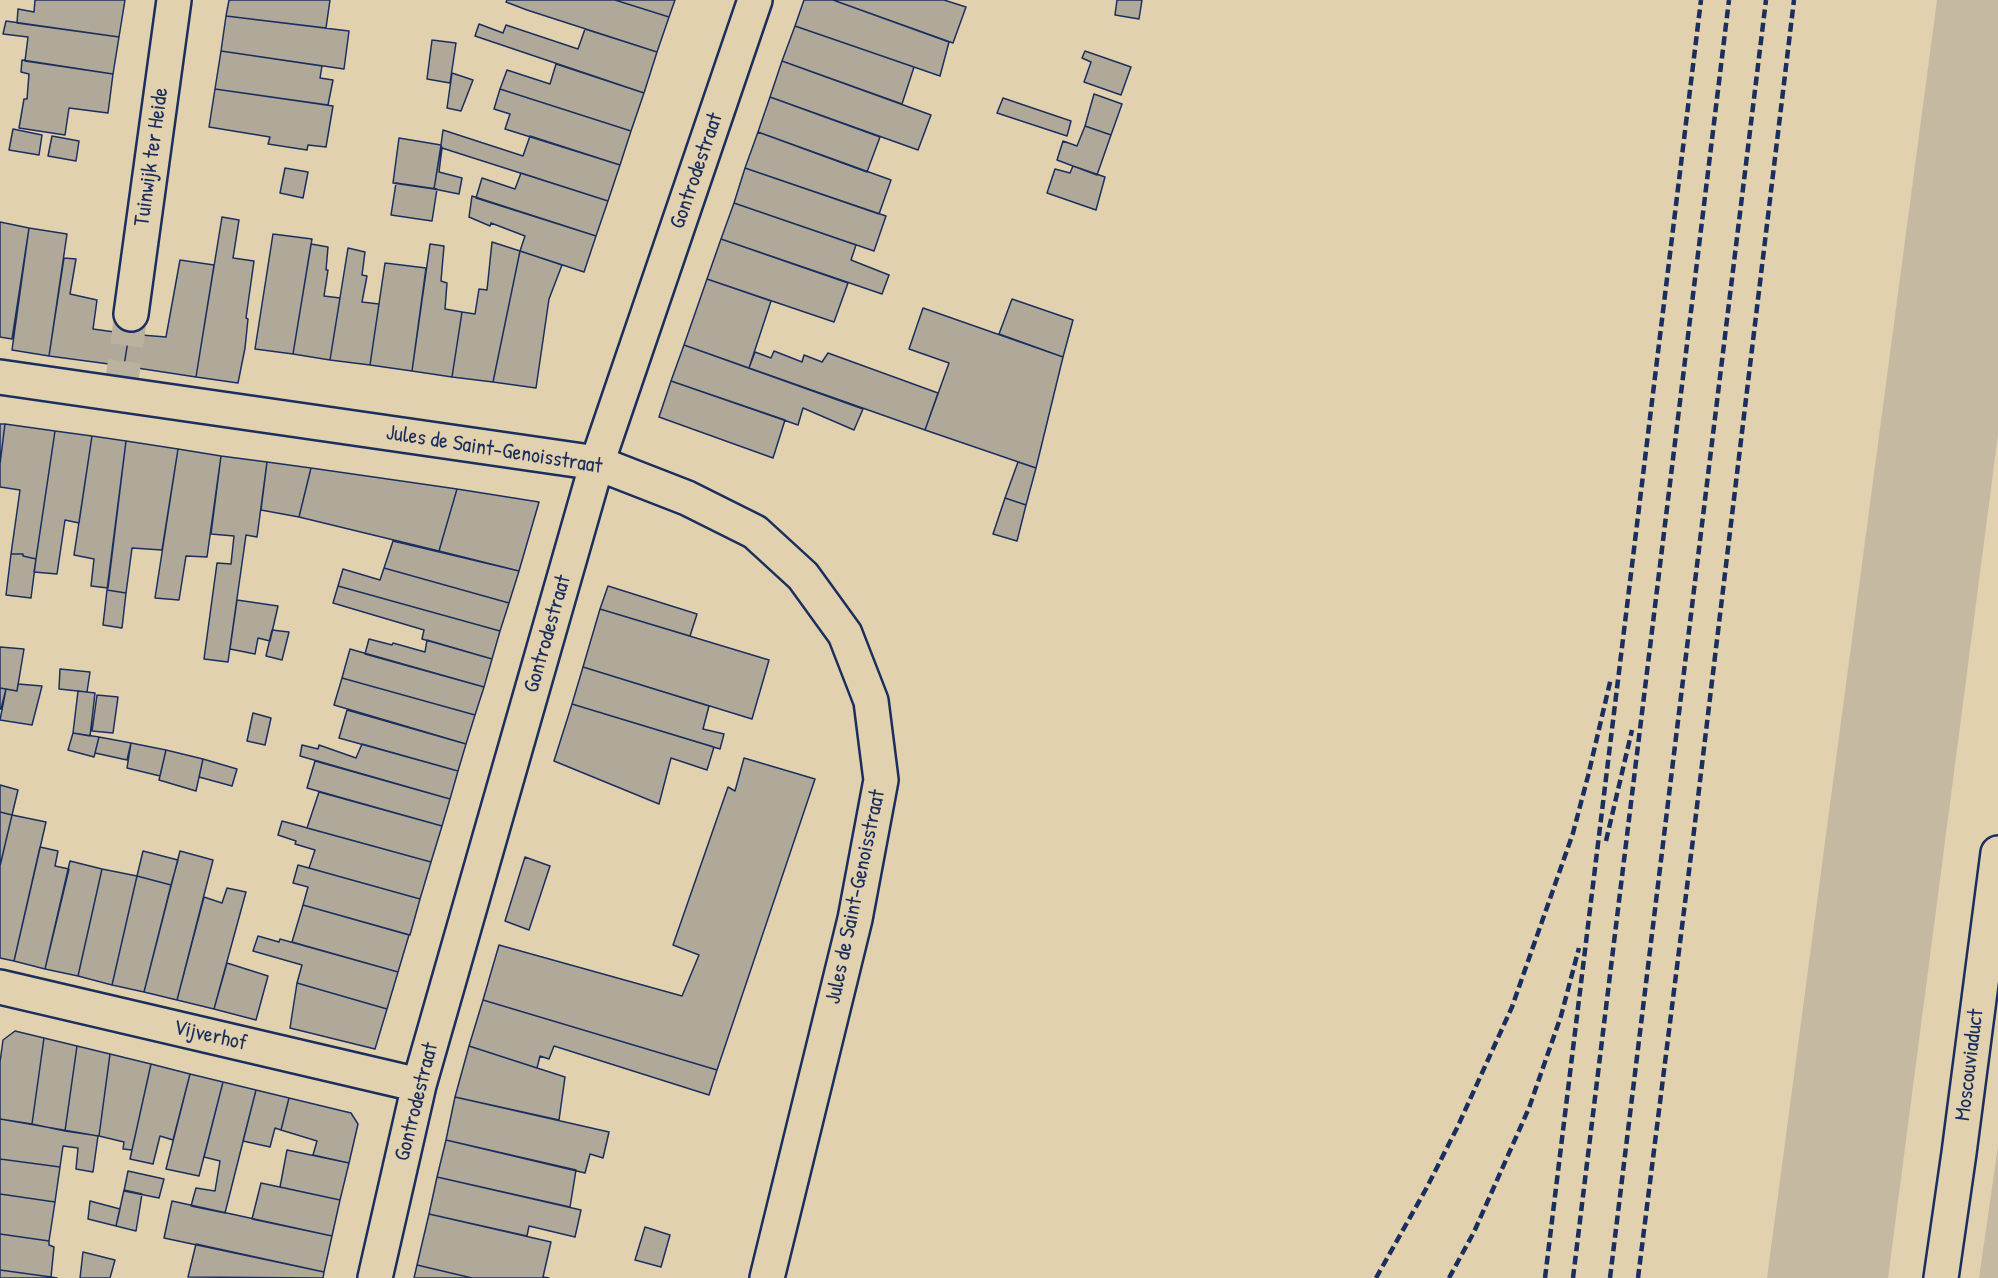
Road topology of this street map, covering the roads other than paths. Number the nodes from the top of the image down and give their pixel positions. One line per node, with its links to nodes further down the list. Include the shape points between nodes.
1 (174, 0): 3 (street, Tuinwijk ter Heide)
2 (755, 0): 5 (street, Gontrodestraat)
3 (131, 314)
4 (0, 377): 5 (street, Jules de Saint-Genoisstraat)
5 (597, 463): 8 (street, Gontrodestraat); 10 (street, Jules de Saint-Genoisstraat, via 687,498 754,532 803,576 845,634 871,701 880,780 869,850)
6 (1998, 853): 11 (street, Moscouviaduct)
7 (0, 987): 8 (street, Vijverhof)
8 (419, 1085): 9 (street, Gontrodestraat)
9 (375, 1278)
10 (767, 1278)
11 (1941, 1278)

